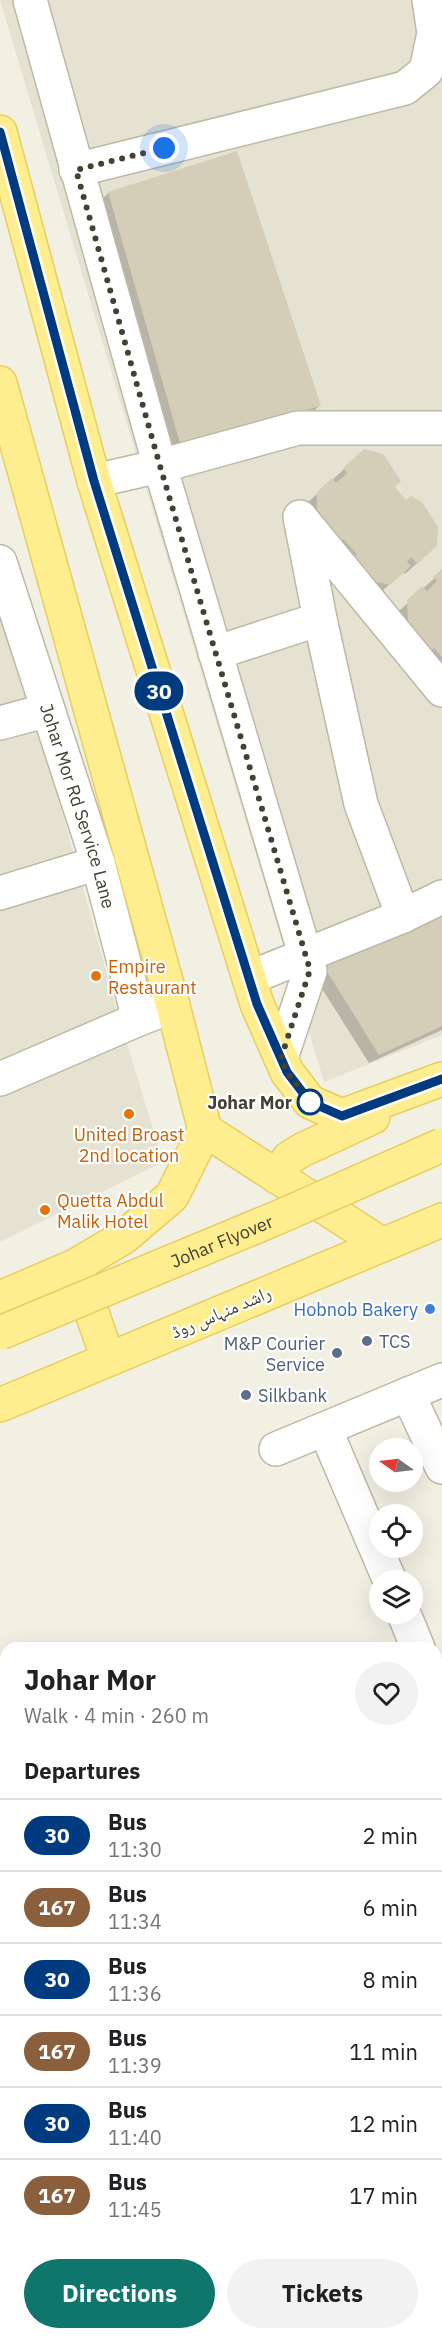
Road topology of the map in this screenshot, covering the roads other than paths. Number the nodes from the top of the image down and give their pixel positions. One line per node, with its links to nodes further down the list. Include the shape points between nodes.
1 (30, 0): 4 (street)
2 (429, 0): 4 (street, via 435,33 426,71 405,88)
3 (0, 132): 5 (main road)
4 (76, 170): 8 (street)
5 (10, 205): 9 (main road)
6 (0, 383): 16 (main road)
7 (442, 428): 8 (street, via 298,428)
8 (160, 466): 9 (street); 12 (street)
9 (94, 481): 22 (main road)
10 (0, 562): 14 (street, Johar Mor Rd Service Lane)
11 (320, 619): 12 (street); 13 (street, via 300,517); 20 (street, via 361,804)
12 (215, 653): 21 (street)
13 (442, 690)
14 (52, 722): 15 (street); 16 (street); 17 (street, Johar Mor Rd Service Lane)
15 (0, 723)
16 (95, 725): 23 (main road)
17 (98, 863): 18 (street); 24 (street, Johar Mor Rd Service Lane)
18 (0, 893)
19 (442, 897): 20 (street)
20 (404, 916): 21 (street)
21 (305, 954): 22 (street); 25 (street, via 310,970)
22 (249, 978): 25 (main road)
23 (173, 1006): 24 (street); 29 (main road)
24 (139, 1019): 26 (street)
25 (281, 1058): 27 (main road, via 310,1102 342,1116)
26 (0, 1079)
27 (442, 1079)
28 (442, 1086): 31 (main road, via 302,1150 289,1158)
29 (205, 1130): 31 (main road); 34 (main road, via 172,1196 124,1237)
30 (442, 1145): 36 (main road, Johar Flyover, bridge)
31 (277, 1177): 33 (main road)
32 (442, 1220): 33 (main road, راشد منہاس روڈ)
33 (383, 1245): 37 (main road, راشد منہاس روڈ)
34 (75, 1266): 35 (main road); 37 (main road)
35 (0, 1298)
36 (0, 1333)
37 (108, 1359): 40 (main road, راشد منہاس روڈ)
38 (442, 1380): 39 (street)
39 (408, 1394): 41 (street); 43 (street)
40 (0, 1405)
41 (325, 1429): 42 (street); 44 (street)
42 (276, 1449)
43 (442, 1467)
44 (385, 1570)
45 (408, 1624): 46 (street)
46 (416, 1642)

